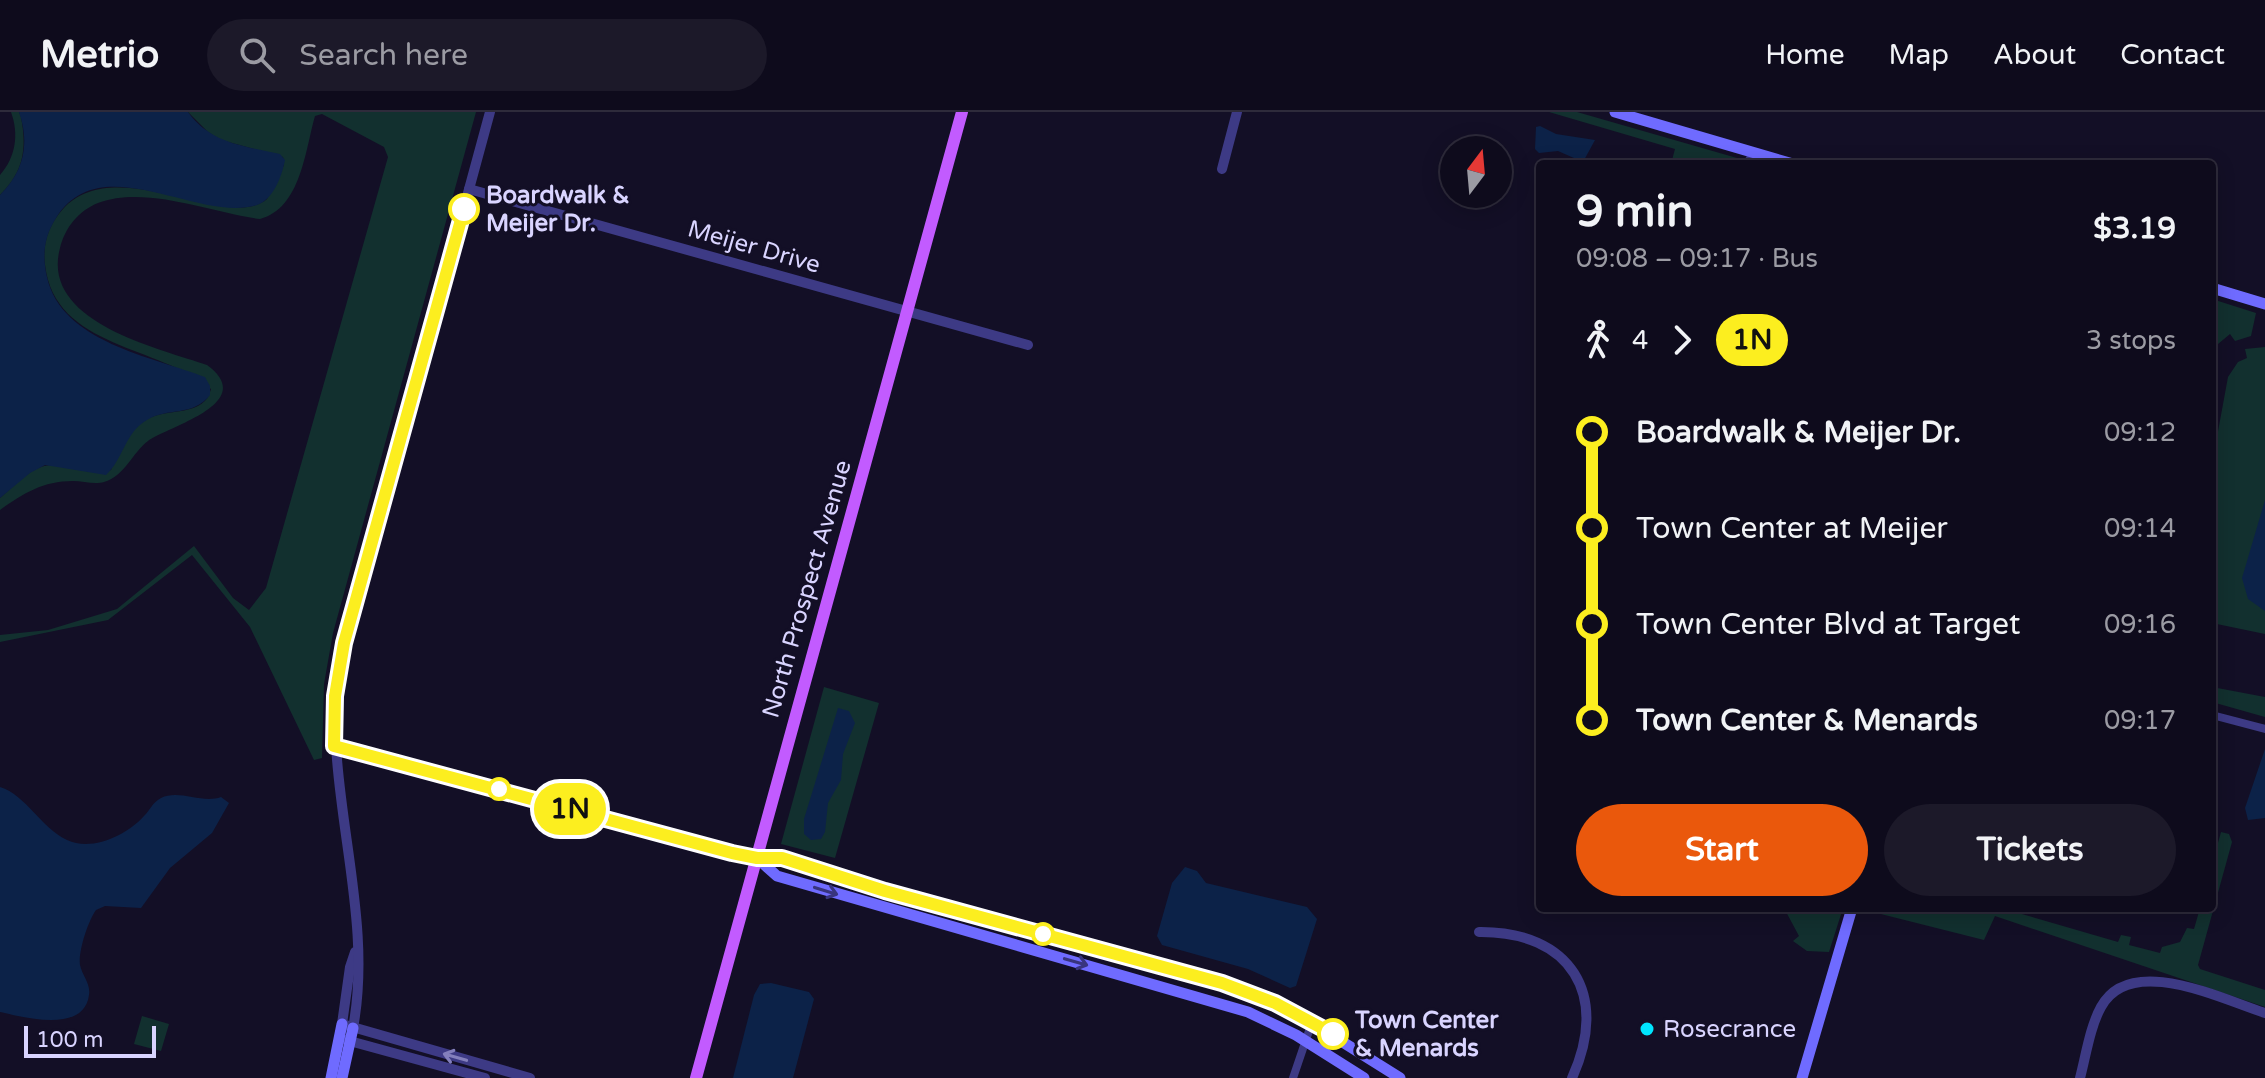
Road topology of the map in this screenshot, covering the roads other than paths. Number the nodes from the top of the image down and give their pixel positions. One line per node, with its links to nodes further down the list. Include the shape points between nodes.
1 (490, 112): 8 (street)
2 (962, 112): 11 (main road, North Prospect Avenue)
3 (1237, 112): 7 (street)
4 (1615, 112): 5 (main road)
5 (1631, 114): 6 (main road)
6 (1754, 158)
7 (1222, 169)
8 (469, 189): 11 (street, Meijer Drive); 15 (street, via 344,643)
9 (2216, 289): 10 (main road)
10 (2265, 304)
11 (907, 311): 12 (street, Meijer Drive); 16 (main road, North Prospect Avenue)
12 (1028, 345)
13 (2216, 716): 14 (street)
14 (2265, 729)
15 (334, 746): 16 (main road); 21 (street, via 356,950 350,967)
16 (757, 858): 20 (main road, via 782,858 1222,983); 23 (main road, one-way to 23, via 777,876 1216,1001); 30 (main road, North Prospect Avenue)
17 (1851, 912): 35 (main road)
18 (1479, 932): 34 (street, via 1504,932 1541,944 1579,982 1588,1033)
19 (2265, 1013): 36 (street, via 2158,980 2129,982 2110,994 2099,1010)
20 (1312, 1022): 23 (street); 33 (main road)
21 (348, 1026): 22 (main road); 24 (street)
22 (345, 1039): 25 (street); 26 (main road); 27 (main road)
23 (1306, 1041): 31 (street); 32 (main road)
24 (429, 1049): 25 (street); 29 (street, one-way to 24)
25 (426, 1062): 28 (street)
26 (331, 1078)
27 (342, 1078)
28 (485, 1078)
29 (530, 1078)
30 (696, 1078)
31 (1293, 1078)
32 (1364, 1078)
33 (1400, 1078)
34 (1572, 1078)
35 (1802, 1078)
36 (2080, 1078)

